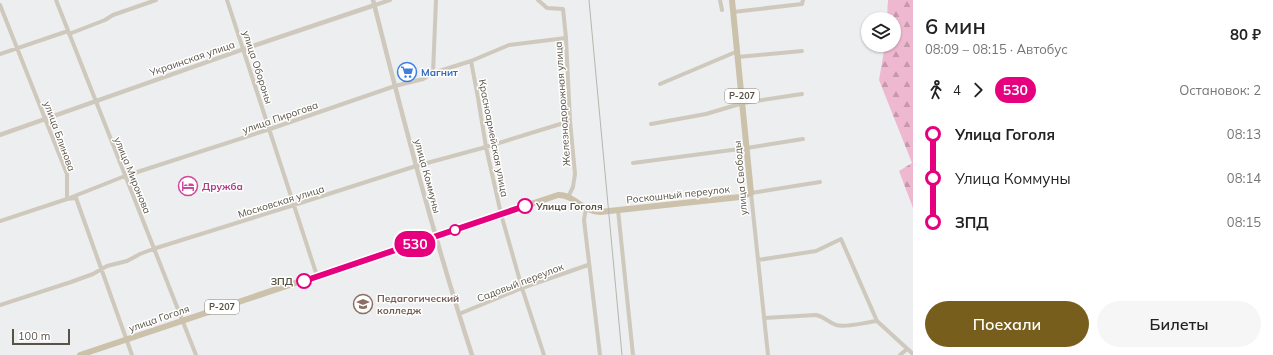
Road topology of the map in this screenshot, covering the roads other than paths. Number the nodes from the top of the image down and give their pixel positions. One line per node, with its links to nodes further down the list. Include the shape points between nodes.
1 (56, 0): 14 (street, улица Миронова)
2 (156, 0): 14 (street)
3 (227, 0): 17 (street, улица Обороны)
4 (390, 0): 10 (street, Украинская улица)
5 (436, 0): 22 (street)
6 (538, 0): 15 (street, Железнодорожная улица, via 547,8 563,8)
7 (720, 0): 12 (street)
8 (732, 0): 13 (main road, улица Свободы / Р-207)
9 (803, 0): 13 (street, via 802,4)
10 (374, 3): 17 (street, Украинская улица); 24 (street, улица Коммуны)
11 (0, 5): 16 (street, улица Блинова)
12 (722, 10)
13 (733, 12): 20 (main road, улица Свободы / Р-207)
14 (69, 33): 16 (street); 26 (street, улица Миронова)
15 (566, 38): 21 (street, улица Пирогова, via 509,45); 29 (street, Железнодорожная улица)
16 (17, 48): 19 (street); 28 (street, улица Блинова)
17 (244, 49): 26 (street, Украинская улица); 31 (street, улица Обороны)
18 (802, 51): 20 (street)
19 (0, 54)
20 (738, 54): 23 (street); 27 (main road, улица Свободы / Р-207)
21 (471, 61): 22 (street, улица Пирогова); 34 (street, Красноармейская улица)
22 (433, 73): 24 (street, улица Пирогова, via 423,79)
23 (660, 84)
24 (395, 86): 31 (street, улица Пирогова); 37 (street, улица Коммуны)
25 (802, 94): 27 (street)
26 (95, 101): 28 (street, Украинская улица); 38 (street, улица Миронова)
27 (743, 103): 30 (street, via 706,114); 35 (main road, улица Свободы / Р-207)
28 (46, 119): 32 (street, Украинская улица); 42 (street, улица Блинова, via 67,174)
29 (570, 121): 34 (street, Московская улица); 41 (street, Железнодорожная улица, via 575,174 573,187)
30 (651, 124)
31 (270, 129): 38 (street, улица Пирогова); 43 (street, улица Обороны)
32 (0, 135)
33 (803, 139): 35 (street)
34 (486, 146): 37 (street, Московская улица); 46 (street, Красноармейская улица)
35 (747, 148): 36 (street); 40 (main road, улица Свободы / Р-207)
36 (633, 163)
37 (416, 166): 43 (street, Московская улица); 48 (street, улица Коммуны)
38 (125, 176): 42 (street, улица Пирогова); 49 (street, улица Миронова)
39 (820, 182): 40 (street, Роскошный переулок)
40 (751, 193): 45 (main road, Роскошный переулок, via 740,197); 50 (street, улица Свободы)
41 (568, 196): 44 (main road); 46 (main road, улица Гоголя / Р-207, via 558,195)
42 (67, 199): 47 (street, улица Пирогова); 52 (street, via 76,198)
43 (294, 205): 49 (street, Московская улица); 53 (street, улица Обороны)
44 (586, 208): 45 (main road, Роскошный переулок, via 595,211); 51 (street, via 584,220)
45 (618, 210): 69 (street)
46 (501, 214): 48 (main road, улица Гоголя / Р-207); 54 (street, Красноармейская улица)
47 (0, 220)
48 (435, 236): 53 (main road, улица Гоголя / Р-207); 56 (street, улица Коммуны)
49 (153, 249): 52 (street, Московская улица); 58 (street, улица Миронова)
50 (758, 260): 57 (street, улица Свободы); 59 (street, via 816,251 841,239)
51 (588, 265): 54 (street, Садовый переулок); 68 (street)
52 (101, 269): 55 (street, Московская улица, via 71,282); 60 (street)
53 (317, 276): 58 (main road, улица Гоголя / Р-207)
54 (522, 288): 56 (street, Садовый переулок); 67 (street, Красноармейская улица)
55 (0, 305)
56 (459, 314): 66 (street, улица Коммуны)
57 (764, 318): 59 (street, via 816,315 841,325); 70 (street, улица Свободы)
58 (183, 321): 60 (main road, улица Гоголя / Р-207); 65 (street, улица Миронова)
59 (878, 321): 61 (street)
60 (127, 340): 63 (main road, улица Гоголя / Р-207); 64 (street)
61 (907, 349): 62 (street); 71 (street)
62 (913, 354)
63 (80, 355)
64 (132, 355)
65 (196, 355)
66 (472, 355)
67 (544, 355)
68 (600, 355)
69 (633, 355)
70 (768, 355)
71 (900, 355)

